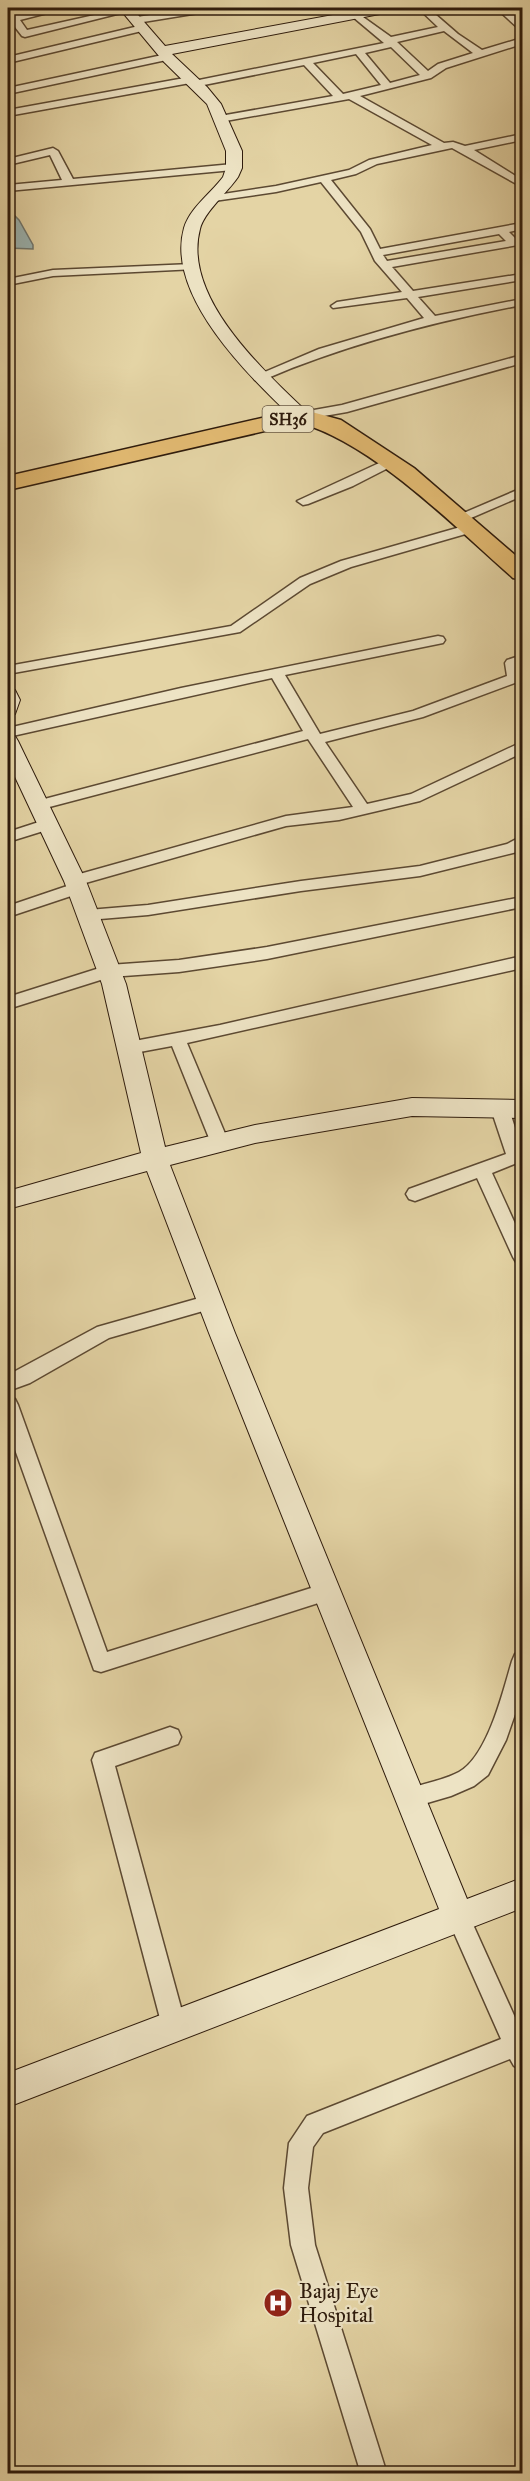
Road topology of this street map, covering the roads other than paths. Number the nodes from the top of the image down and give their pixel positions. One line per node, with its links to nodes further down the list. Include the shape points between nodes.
1 (62, 8): 7 (street)
2 (211, 8): 8 (street)
3 (390, 8): 6 (street)
4 (423, 8): 10 (street)
5 (501, 8): 9 (street)
6 (356, 15): 12 (street); 18 (street, via 265,30)
7 (10, 16): 11 (street)
8 (133, 16): 11 (street); 17 (street); 18 (street)
9 (522, 27)
10 (445, 28): 12 (street); 15 (street)
11 (25, 34): 17 (street)
12 (390, 43): 14 (street); 21 (street)
13 (517, 43): 15 (street); 16 (street)
14 (358, 51): 20 (street); 23 (street)
15 (480, 53): 21 (street, via 442,66)
16 (522, 53)
17 (42, 54): 19 (street)
18 (165, 54): 22 (street); 24 (street)
19 (8, 60)
20 (306, 61): 22 (street); 25 (street)
21 (427, 76): 23 (street)
22 (192, 82): 26 (street); 27 (street, via 213,102)
23 (388, 87): 25 (street)
24 (8, 91)
25 (346, 97): 27 (street); 29 (street)
26 (9, 111)
27 (220, 119): 32 (street, via 234,151)
28 (522, 137): 30 (street)
29 (442, 146): 30 (street); 33 (street)
30 (464, 149): 35 (street)
31 (8, 162): 34 (street, via 53,151)
32 (233, 167): 34 (street); 37 (street)
33 (324, 178): 37 (street); 40 (street, via 371,238)
34 (69, 182): 36 (street)
35 (522, 183)
36 (8, 188)
37 (214, 198): 42 (street, via 192,227)
38 (522, 226): 39 (street)
39 (502, 231): 40 (street); 41 (street, via 514,243)
40 (375, 253): 41 (street)
41 (384, 265): 45 (street)
42 (192, 267): 44 (street, via 53,273); 50 (street, via 210,312)
43 (522, 277): 45 (street)
44 (8, 282)
45 (411, 295): 47 (street); 48 (street)
46 (522, 302): 48 (street)
47 (337, 306)
48 (432, 320): 50 (street, via 361,338)
49 (522, 359): 51 (street, via 343,409)
50 (259, 377): 51 (street)
51 (301, 416): 52 (highway, SH36, via 333,425); 53 (highway, SH36)
52 (390, 462): 55 (street); 56 (highway, SH36)
53 (8, 483)
54 (522, 492): 56 (street)
55 (303, 501)
56 (465, 523): 57 (highway, SH36); 60 (street, via 305,581 235,629)
57 (522, 573)
58 (438, 640): 61 (street)
59 (522, 659): 65 (street, via 512,663 515,678 418,714)
60 (8, 670)
61 (276, 672): 64 (street); 65 (street)
62 (8, 694): 63 (street)
63 (8, 710)
64 (8, 732)
65 (314, 736): 69 (street); 70 (street)
66 (8, 741): 68 (street)
67 (522, 747): 69 (street, via 415,798)
68 (13, 768): 70 (street)
69 (363, 810): 73 (street, via 286,821)
70 (43, 815): 71 (street); 73 (street)
71 (8, 837)
72 (522, 841): 76 (street, via 512,848 420,871 148,910)
73 (76, 885): 75 (street); 76 (street)
74 (522, 902): 78 (street, via 267,953)
75 (8, 912)
76 (87, 915): 78 (street)
77 (522, 962): 80 (street)
78 (109, 971): 79 (street); 81 (street)
79 (8, 1003)
80 (177, 1039): 81 (street); 83 (street)
81 (129, 1048): 84 (street)
82 (511, 1109): 83 (street, via 412,1107); 85 (street, via 516,1157)
83 (220, 1143): 84 (street)
84 (156, 1159): 87 (street); 89 (street)
85 (482, 1170): 86 (street); 88 (street)
86 (415, 1194)
87 (8, 1200)
88 (522, 1257)
89 (210, 1302): 90 (street, via 104,1332); 92 (street)
90 (8, 1383)
91 (8, 1405): 92 (street, via 100,1663)
92 (327, 1592): 95 (street)
93 (522, 1661): 95 (street, via 510,1703 484,1764 471,1777)
94 (170, 1737): 98 (street, via 102,1760)
95 (410, 1798): 97 (street)
96 (522, 1893): 97 (street)
97 (458, 1917): 98 (street); 99 (street)
98 (174, 2026): 100 (street)
99 (519, 2052): 101 (street, via 315,2124 301,2143 296,2188 303,2245)
100 (8, 2090)
101 (374, 2474)

